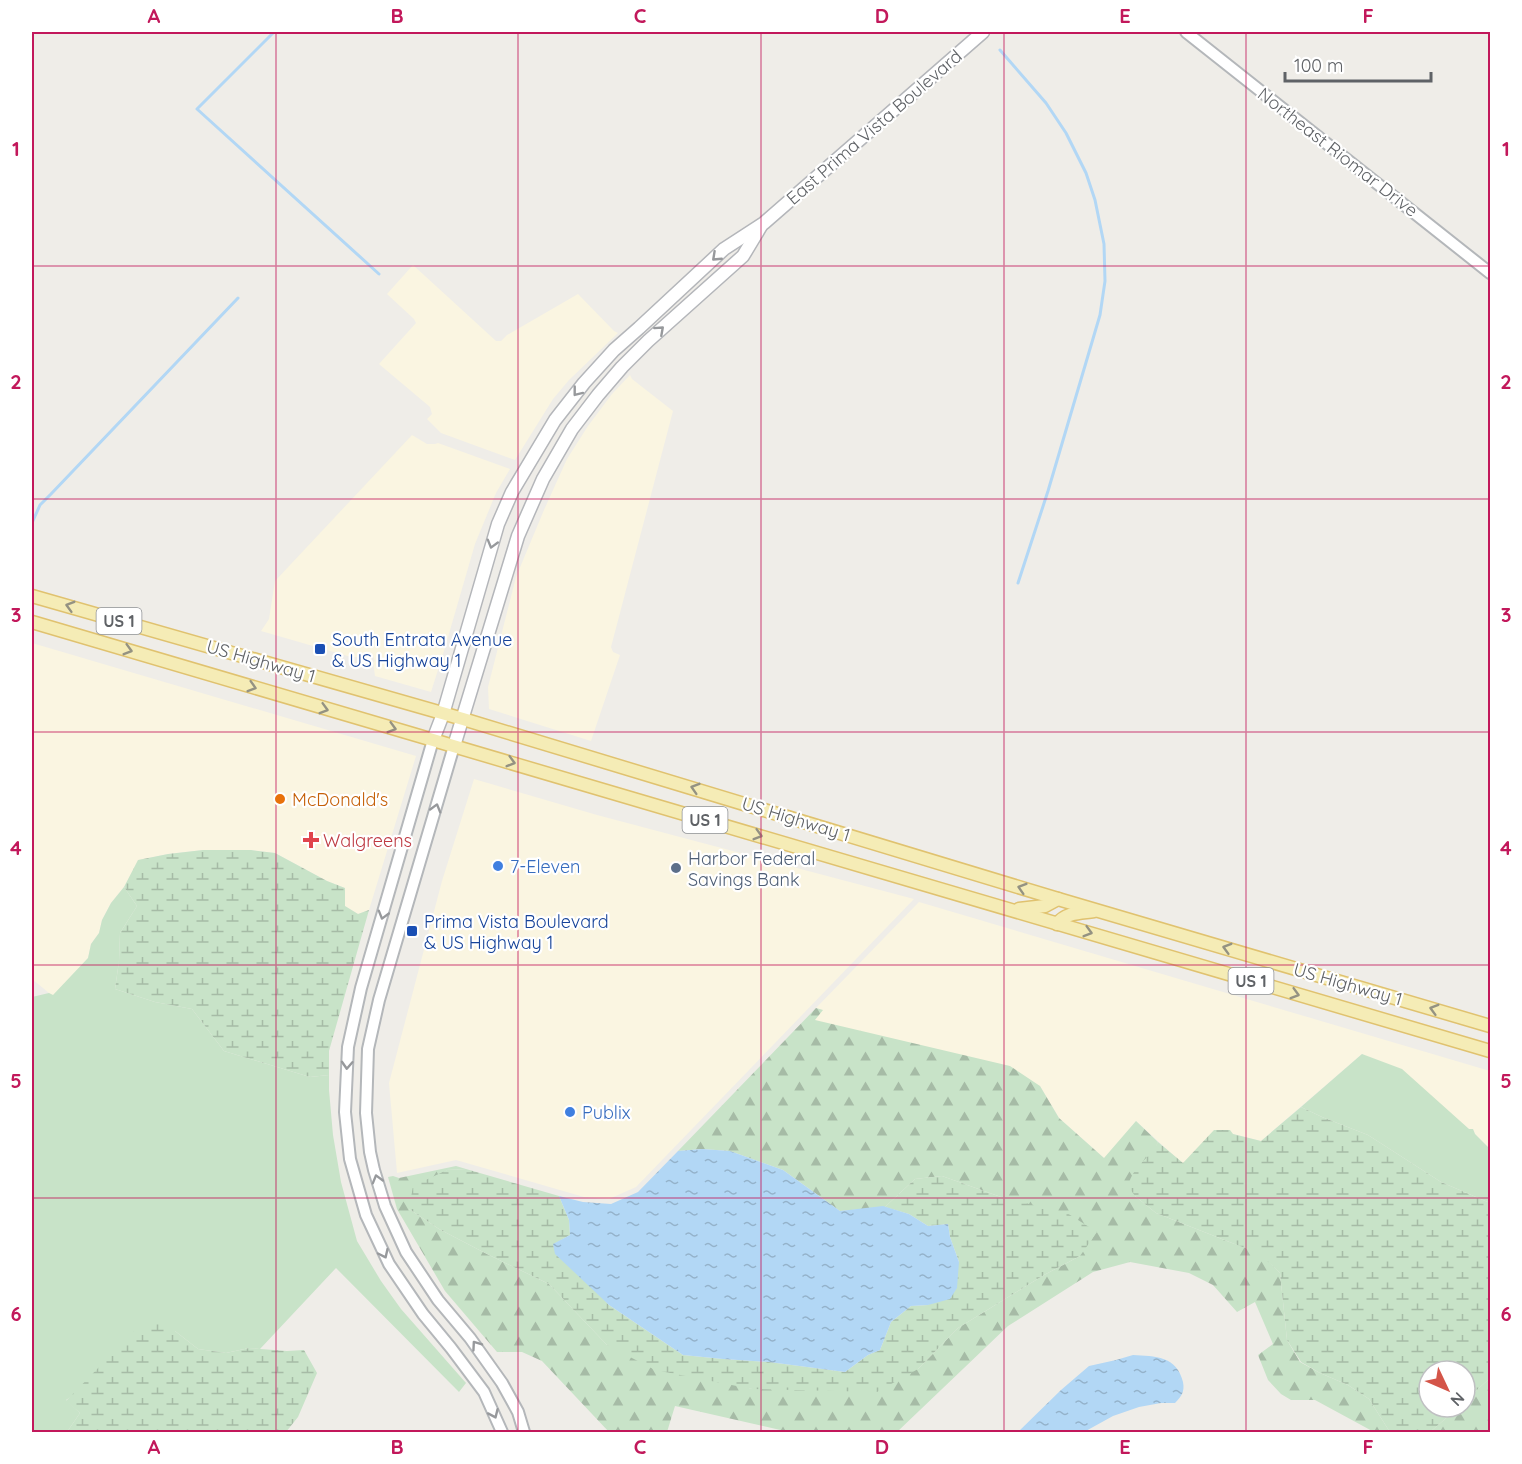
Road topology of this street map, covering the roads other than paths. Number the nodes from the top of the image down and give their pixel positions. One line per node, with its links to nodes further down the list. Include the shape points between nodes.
1 (983, 32): 3 (main road, East Prima Vista Boulevard)
2 (1186, 32): 4 (street, Northeast Riomar Drive)
3 (764, 223): 7 (main road, East Prima Vista Boulevard, one-way to 7, via 724,249 616,347 555,420 512,492 498,524); 8 (main road, East Prima Vista Boulevard, one-way to 3, via 518,536 543,479 572,429 622,367 743,256)
4 (1491, 273)
5 (32, 596): 7 (main road, US Highway 1 / US 1, one-way to 5)
6 (32, 622): 9 (main road, US Highway 1 / US 1, one-way to 9)
7 (443, 714): 8 (main road, US Highway 1 / US 1); 9 (main road, East Prima Vista Boulevard)
8 (463, 719): 10 (main road, East Prima Vista Boulevard); 11 (main road, US Highway 1 / US 1, one-way to 8)
9 (433, 740): 10 (main road, US Highway 1 / US 1); 17 (street, East Prima Vista Boulevard, one-way to 17, via 361,988 348,1047 345,1112 350,1159 366,1215 389,1264 484,1392)
10 (454, 746): 12 (main road, US Highway 1 / US 1, one-way to 12); 18 (street, East Prima Vista Boulevard, one-way to 10, via 502,1383 406,1252 377,1179 366,1113 368,1049 379,1000)
11 (1059, 899): 12 (main road, via 1045,906); 13 (main road, US Highway 1 / US 1)
12 (1011, 910): 14 (main road, US Highway 1 / US 1)
13 (1098, 910): 14 (main road, via 1068,915); 15 (main road, US Highway 1 / US 1, one-way to 13)
14 (1057, 924): 16 (main road, US Highway 1 / US 1, one-way to 16)
15 (1491, 1026)
16 (1491, 1051)
17 (502, 1432)
18 (524, 1432)

